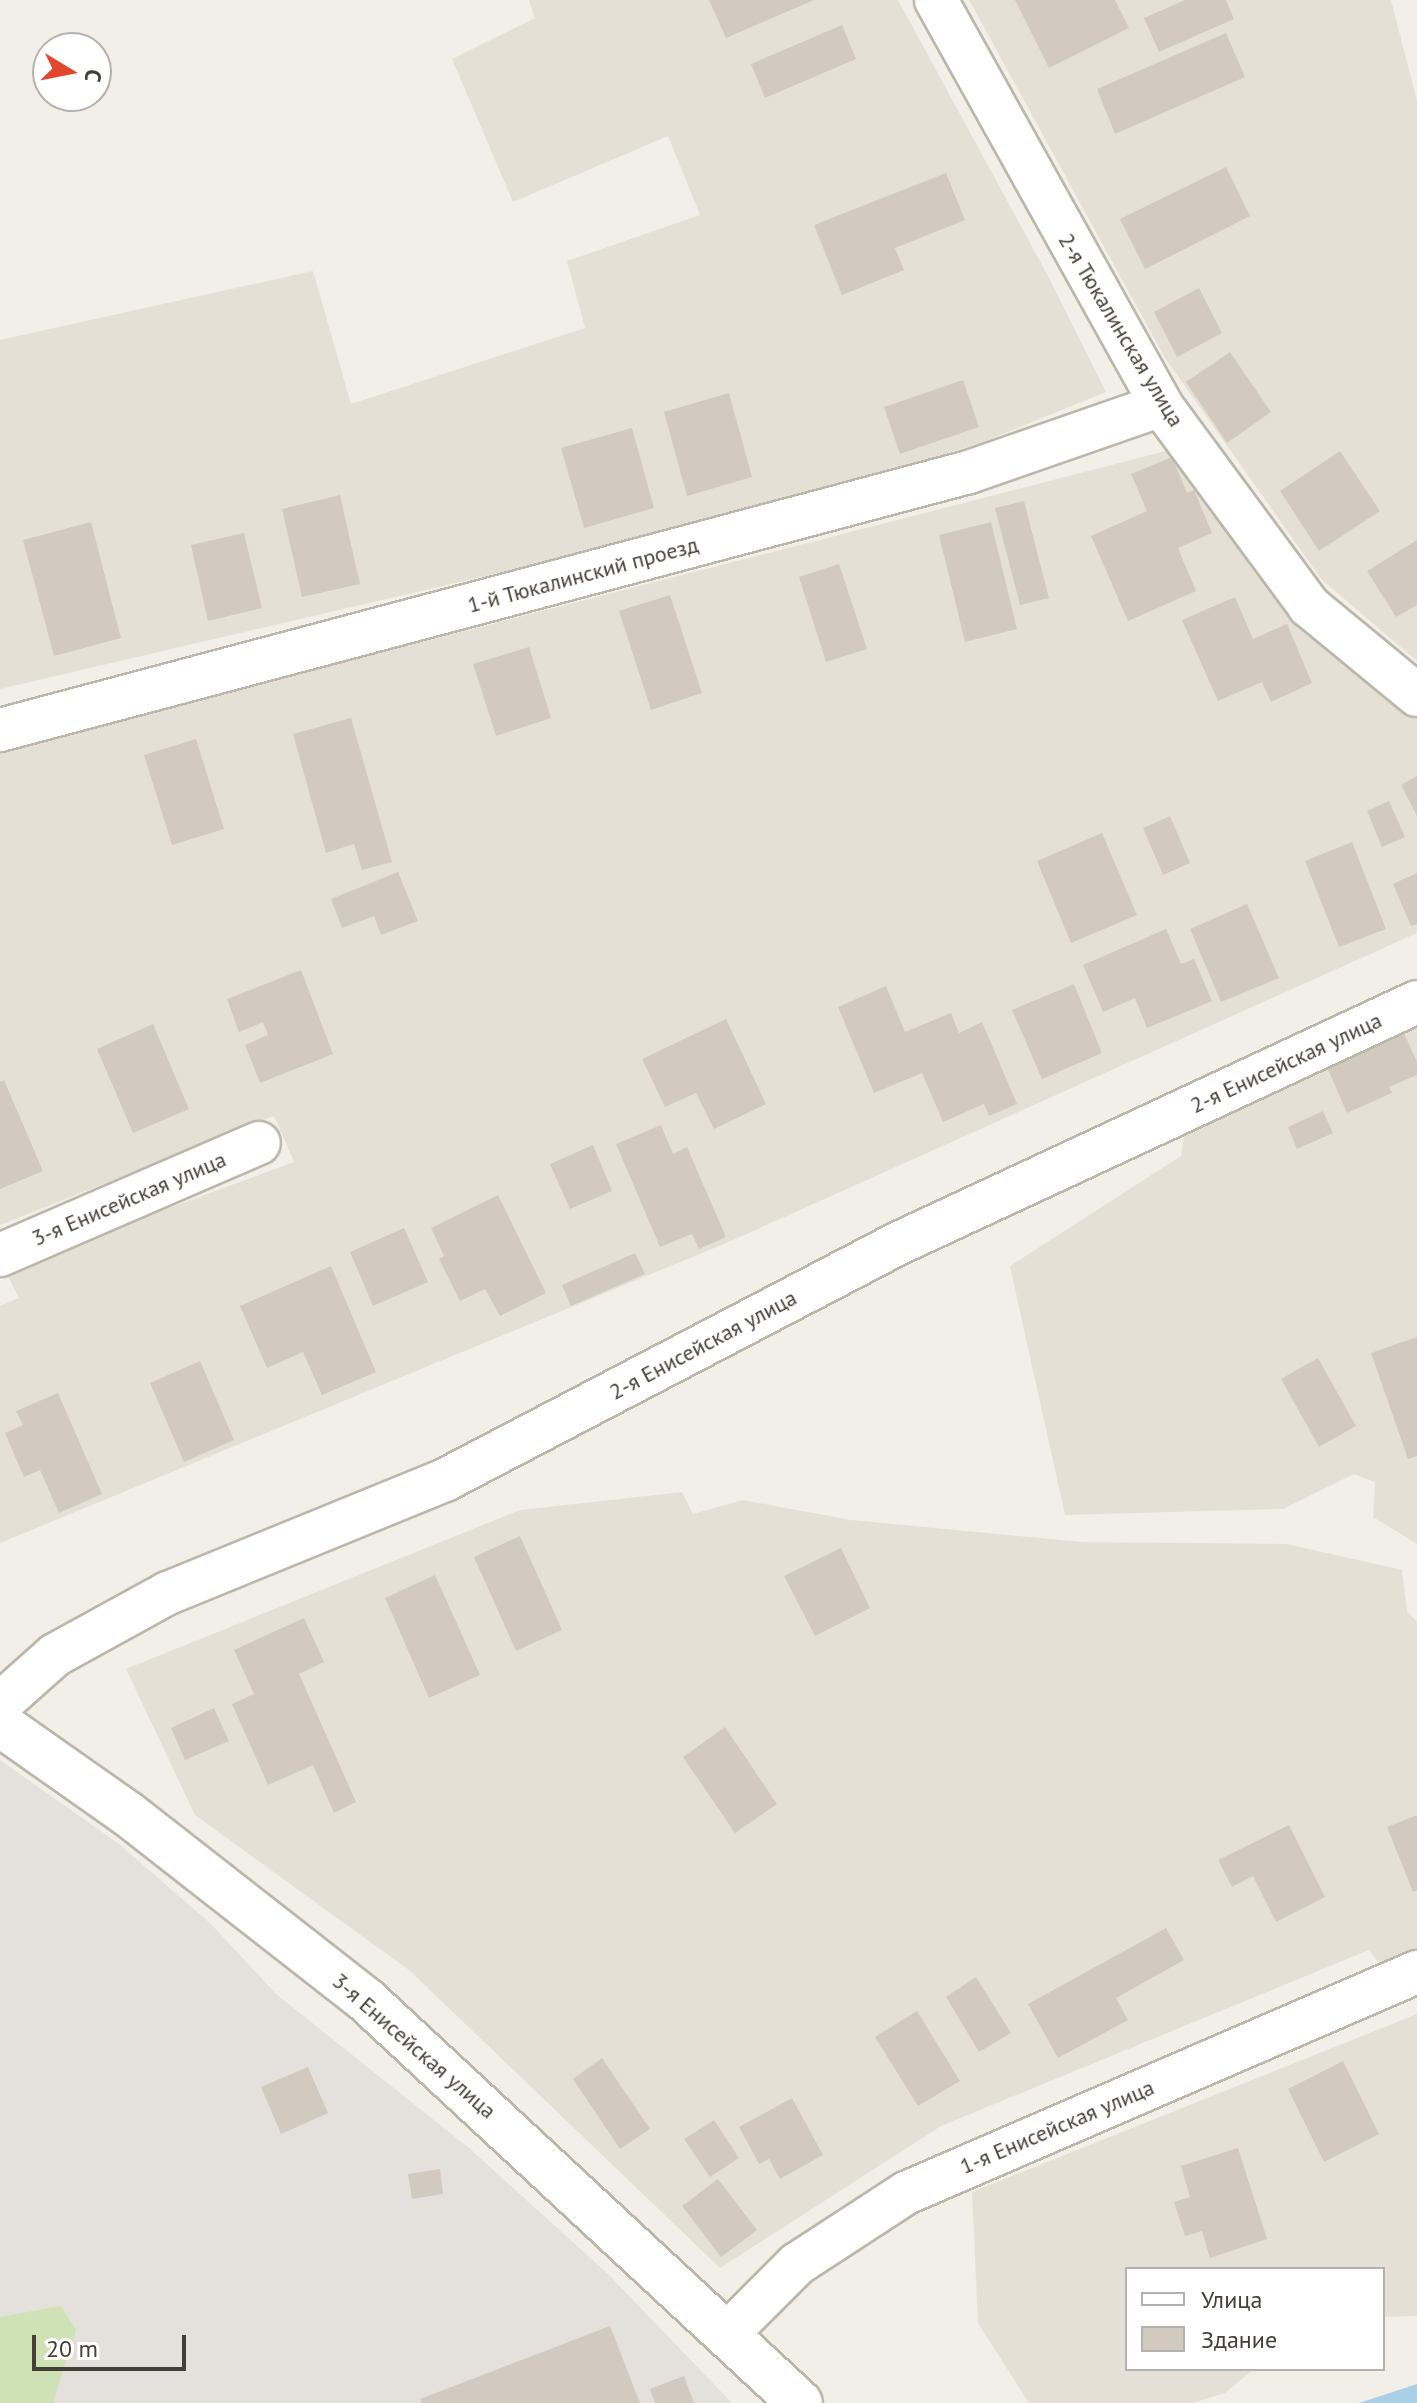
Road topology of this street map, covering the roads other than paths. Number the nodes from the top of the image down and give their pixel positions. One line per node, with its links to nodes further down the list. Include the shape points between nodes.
1 (936, 0): 2 (street, 2-я Тюкалинская улица)
2 (1161, 405): 3 (street, 2-я Тюкалинская улица, via 1309,606); 4 (street, 1-й Тюкалинский проезд, via 969,472)
3 (1417, 695)
4 (0, 730)
5 (1417, 1002): 8 (street, 2-я Енисейская улица, via 899,1243 445,1480 168,1593 55,1655)
6 (259, 1143): 7 (street, 3-я Енисейская улица)
7 (0, 1255)
8 (0, 1704)
9 (0, 1724): 11 (street, 3-я Енисейская улица, via 128,1814 366,2000)
10 (1417, 1972): 11 (street, 1-я Енисейская улица, via 906,2193 797,2264)
11 (728, 2333): 12 (street, 3-я Енисейская улица)
12 (800, 2403)

